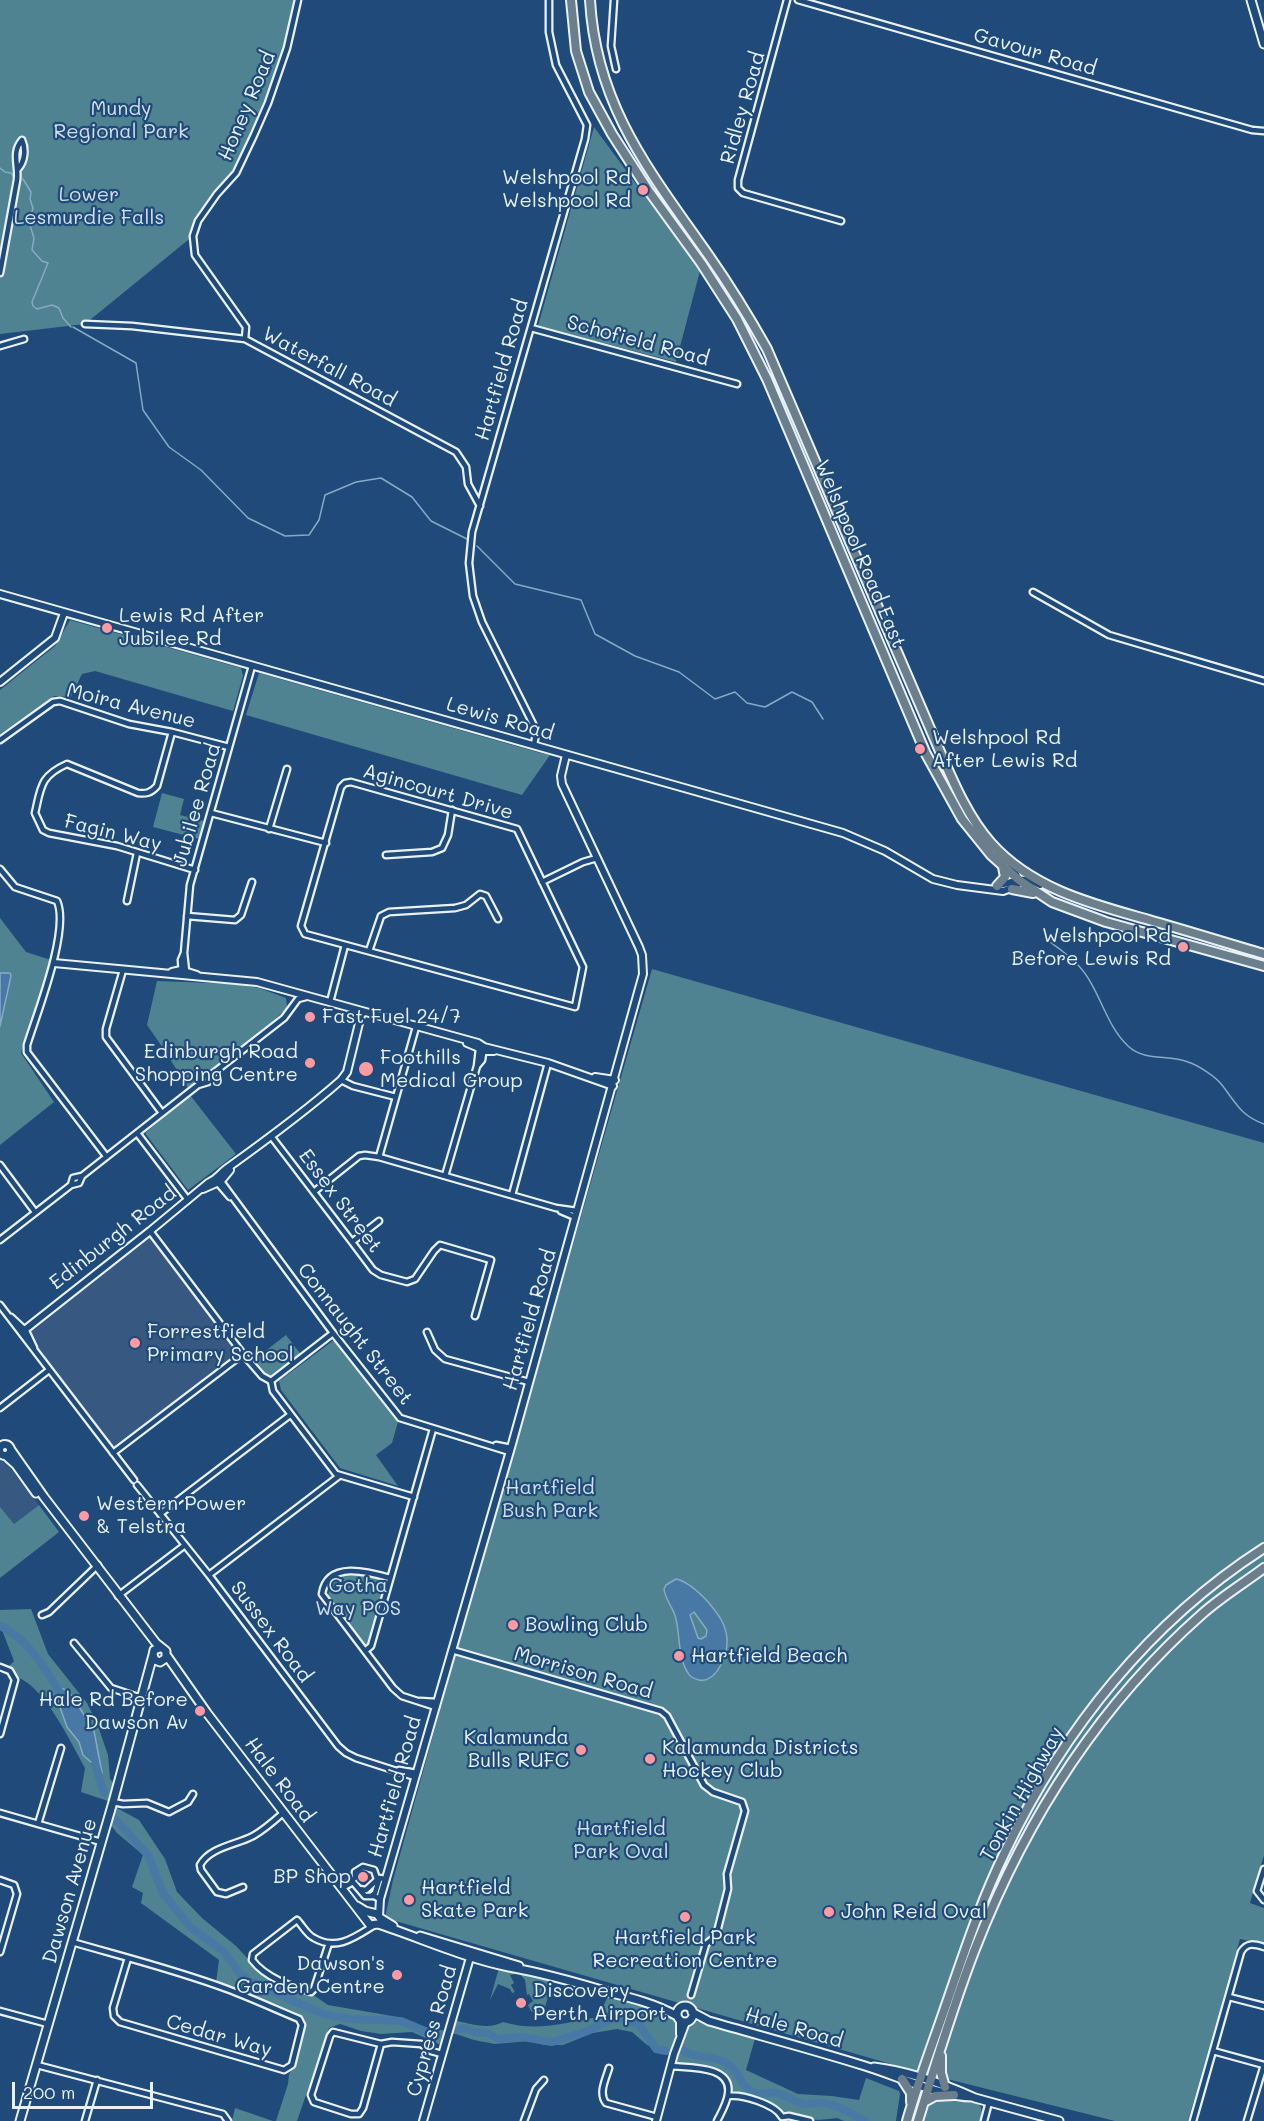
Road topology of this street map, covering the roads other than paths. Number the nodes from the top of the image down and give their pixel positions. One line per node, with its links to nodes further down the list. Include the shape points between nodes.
1 (298, 0): 18 (street, Honey Road, via 287,48 254,135 236,172 198,221 193,236 195,255 246,327)
2 (549, 0): 16 (street, Hartfield Road, via 549,32 556,66 587,125)
3 (571, 0): 23 (main road, Welshpool Road East, via 576,51 589,92 648,190 737,319)
4 (590, 0): 22 (main road, Welshpool Road East, via 595,44 623,125 643,162 717,266 767,349)
5 (614, 0): 10 (street, via 611,31)
6 (788, 0): 13 (street, Ridley Road, via 738,188 743,193)
7 (798, 0): 11 (street, Gavour Road)
8 (1251, 0): 9 (main road)
9 (1264, 44)
10 (616, 69)
11 (1264, 131)
12 (18, 169): 12 (street, via 26,148 22,140 17,147); 14 (street)
13 (841, 221)
14 (0, 273)
15 (85, 324): 18 (street, Waterfall Road)
16 (531, 328): 20 (street, Schofield Road); 21 (street, Hartfield Road)
17 (24, 339): 19 (street)
18 (245, 339): 21 (street, Waterfall Road, via 456,452 466,467 468,484)
19 (0, 346)
20 (736, 384)
21 (480, 506): 32 (street, Hartfield Road, via 469,563 473,596 536,733)
22 (869, 586): 23 (main road); 43 (main road, Welshpool Road East, via 954,782 976,822)
23 (858, 590): 44 (main road, Welshpool Road East, via 926,754 977,839)
24 (1033, 592): 29 (street, via 1109,635)
25 (0, 594): 26 (street, Lewis Road)
26 (64, 613): 27 (street, Lewis Road); 28 (street, via 55,639)
27 (252, 666): 32 (street, Lewis Road); 33 (street, Jubilee Road)
28 (1, 678)
29 (1264, 681)
30 (172, 732): 31 (street, Moira Avenue, via 129,724 60,701); 33 (street, Moira Avenue); 40 (street, Fagin Way, via 157,786 146,794 67,765 42,783 34,813 43,830)
31 (0, 740)
32 (534, 745): 34 (street, Lewis Road)
33 (229, 747): 37 (street, Jubilee Road)
34 (566, 755): 42 (street, Hartfield Road, via 562,784); 51 (street, Lewis Road, via 843,834 885,851 933,879)
35 (287, 768): 38 (street)
36 (452, 810): 39 (street, Agincourt Drive, via 345,783); 41 (street, via 442,848); 49 (street, Agincourt Drive, via 517,829)
37 (211, 813): 38 (street); 46 (street, Jubilee Road)
38 (268, 829): 39 (street)
39 (326, 843): 58 (street, Agincourt Drive, via 301,926 305,934)
40 (137, 853): 46 (street, Fagin Way); 55 (street)
41 (386, 855)
42 (596, 855): 49 (street); 72 (street, Hartfield Road, via 639,947 644,968)
43 (1003, 855): 47 (street); 52 (main road, Welshpool Road East)
44 (1002, 865): 47 (main road, Welshpool Road East); 50 (main road, via 1005,877)
45 (0, 869): 61 (street, via 15,887 57,901 61,911)
46 (195, 870): 56 (street, Jubilee Road)
47 (1019, 880): 50 (street, Lewis Road); 52 (street, Lewis Road); 53 (street); 54 (main road, Welshpool Road East)
48 (252, 882): 56 (street, via 242,915 235,920)
49 (542, 882): 59 (street, Agincourt Drive, via 583,967 575,1007)
50 (997, 885): 51 (street, Lewis Road)
51 (986, 887): 53 (street, Lewis Road)
52 (1049, 887): 60 (main road, Welshpool Road East)
53 (1012, 889): 54 (main road)
54 (1040, 895): 62 (main road, Welshpool Road East, via 1106,921)
55 (126, 901)
56 (187, 916): 64 (street, Jubilee Road)
57 (498, 919): 59 (street, via 486,896 480,894 455,908 389,912 381,916)
58 (345, 945): 59 (street, Agincourt Drive); 66 (street)
59 (369, 951)
60 (1264, 954)
61 (54, 963): 63 (street); 77 (street, via 27,1052)
62 (1264, 966)
63 (123, 970): 64 (street, via 175,975); 74 (street, via 106,1037)
64 (183, 972): 65 (street, via 192,977 257,982 283,989)
65 (295, 998): 66 (street); 74 (street, via 284,1018 212,1074 202,1077 198,1085)
66 (330, 1002): 67 (street)
67 (363, 1015): 68 (street); 71 (street, Edinburgh Road, via 347,1072)
68 (416, 1027): 69 (street, via 478,1042); 73 (street)
69 (482, 1049): 70 (street); 80 (street, via 482,1060)
70 (548, 1063): 72 (street); 83 (street)
71 (341, 1080): 73 (street); 76 (street, Edinburgh Road)
72 (614, 1083): 86 (street, Hartfield Road)
73 (396, 1097): 78 (street)
74 (162, 1113): 75 (street)
75 (136, 1133): 77 (street); 84 (street)
76 (271, 1136): 81 (street, Edinburgh Road, via 228,1168); 82 (street, Essex Street)
77 (106, 1156): 85 (street, via 79,1183)
78 (379, 1157): 80 (street); 82 (street, via 359,1156)
79 (0, 1165): 85 (street)
80 (445, 1176): 83 (street)
81 (219, 1181): 84 (street, Edinburgh Road, via 208,1183); 95 (street, Connaught Street)
82 (315, 1191): 90 (street, Essex Street)
83 (512, 1196): 86 (street)
84 (188, 1200): 88 (street, Edinburgh Road)
85 (35, 1212): 89 (street)
86 (576, 1214): 99 (street, Hartfield Road)
87 (379, 1221): 90 (street)
88 (150, 1231): 93 (street, Edinburgh Road); 96 (street)
89 (0, 1240)
90 (352, 1242): 92 (street, Essex Street, via 374,1270 397,1281 415,1279 440,1245 491,1260)
91 (0, 1305): 93 (street, Sussex Road)
92 (475, 1316)
93 (23, 1330): 97 (street, Sussex Road)
94 (427, 1332): 99 (street, via 435,1350 445,1359)
95 (333, 1333): 98 (street); 102 (street, Connaught Street, via 400,1418)
96 (243, 1353): 98 (street); 106 (street)
97 (49, 1370): 100 (street); 106 (street, Sussex Road)
98 (271, 1381): 101 (street, via 273,1391)
99 (529, 1382): 105 (street, Hartfield Road)
100 (0, 1408)
101 (290, 1415): 107 (street); 109 (street)
102 (432, 1429): 105 (street, Connaught Street); 108 (street)
103 (0, 1439): 104 (main road)
104 (5, 1449): 112 (main road)
105 (510, 1450): 119 (street, Hartfield Road)
106 (113, 1453): 109 (street, Sussex Road)
107 (339, 1476): 108 (street); 114 (street)
108 (414, 1497): 115 (street)
109 (160, 1514): 110 (street, Sussex Road)
110 (185, 1545): 114 (street, Sussex Road); 116 (street)
111 (1264, 1548): 175 (main road, Tonkin Highway, via 1177,1614 1115,1678 1072,1736 1005,1852 974,1925)
112 (96, 1566): 116 (main road); 117 (street)
113 (1264, 1568): 164 (main road, Tonkin Highway, via 1203,1613 1144,1671 1091,1734 1024,1840 1006,1877 975,1949)
114 (209, 1575): 129 (street, Sussex Road, via 346,1754)
115 (390, 1578): 121 (street, via 371,1646); 121 (street, via 351,1569 330,1579 323,1588 322,1594)
116 (119, 1595): 120 (main road)
117 (42, 1615)
118 (74, 1643): 125 (street, via 111,1688)
119 (452, 1650): 126 (street, Hartfield Road); 155 (street, Morrison Road, via 661,1711 704,1785 742,1802 745,1811 727,1874 726,1898 716,1935 706,1944)
120 (156, 1651): 122 (main road, via 155,1660); 122 (main road, via 164,1650); 124 (main road, Dawson Avenue)
121 (365, 1651): 126 (street, via 402,1696)
122 (163, 1660): 124 (main road); 133 (main road, Hale Road, via 178,1674)
123 (0, 1667): 127 (street, via 10,1671 15,1680)
124 (148, 1670): 125 (main road, Dawson Avenue)
125 (141, 1698): 131 (main road, Dawson Avenue)
126 (436, 1705): 129 (street, Hartfield Road)
127 (0, 1734)
128 (61, 1748): 134 (street)
129 (416, 1775): 137 (street, Hartfield Road)
130 (193, 1794): 131 (street, via 188,1802 169,1812 147,1803)
131 (113, 1802): 135 (main road, Dawson Avenue)
132 (0, 1813): 134 (street)
133 (283, 1813): 141 (street, via 253,1836 203,1859 201,1869 217,1892 226,1894); 142 (main road, Hale Road)
134 (38, 1824): 135 (street)
135 (101, 1842): 149 (main road, Dawson Avenue)
136 (1264, 1869): 147 (street, via 1257,1891)
137 (381, 1879): 139 (street, via 372,1869 363,1867); 144 (street, via 366,1890); 145 (street); 146 (street, Hartfield Road)
138 (0, 1880): 143 (street)
139 (349, 1882): 142 (street); 144 (street)
140 (22, 1886): 143 (street)
141 (243, 1887)
142 (342, 1888): 148 (main road, Hale Road)
143 (16, 1889): 152 (street)
144 (359, 1889): 145 (street, via 365,1896)
145 (371, 1896): 146 (street)
146 (380, 1900): 148 (street, Hartfield Road)
147 (1264, 1900)
148 (373, 1919): 150 (street, via 345,1943); 153 (main road, Hale Road, via 414,1938)
149 (72, 1942): 154 (street, Cedar Way); 162 (main road, Dawson Avenue)
150 (329, 1943): 150 (street, via 312,1938 297,1920 253,1954 252,1960 272,1978 311,1992)
151 (1264, 1947): 156 (street, via 1244,1947)
152 (0, 1952)
153 (471, 1953): 158 (main road, Hale Road, via 508,1967); 166 (street, Cypress Road)
154 (128, 1958): 154 (street, Cedar Way, via 227,1989 299,2019 302,2025 292,2065 284,2070 120,2022 113,2008)
155 (691, 1995)
156 (1229, 1997): 157 (street); 165 (street)
157 (1264, 2006)
158 (663, 2008): 159 (main road, Hale Road); 161 (main road, Hale Road)
159 (681, 2008): 161 (main road); 161 (main road, Hale Road, via 688,2007)
160 (0, 2011): 162 (street)
161 (685, 2018): 169 (street); 170 (main road, Hale Road, via 709,2021)
162 (48, 2024): 167 (main road, Dawson Avenue)
163 (381, 2044): 163 (street, via 337,2031 331,2033 311,2095 314,2102 359,2114); 166 (street, via 418,2043)
164 (941, 2046): 176 (main road, Tonkin Highway); 177 (main road)
165 (1214, 2050): 168 (street); 197 (street)
166 (442, 2054): 189 (street, Cypress Road)
167 (37, 2064): 173 (street); 186 (main road, Dawson Avenue)
168 (1263, 2064): 198 (street)
169 (671, 2066): 179 (street, via 716,2072 726,2081); 184 (street)
170 (869, 2067): 172 (main road, Hale Road); 175 (main road, Hale Road, via 884,2068)
171 (609, 2068): 184 (street, via 602,2094 606,2103)
172 (902, 2079): 175 (main road, Hale Road); 183 (main road, via 911,2093)
173 (97, 2080): 187 (street); 188 (street, via 223,2114)
174 (544, 2080): 190 (street, via 536,2089)
175 (920, 2081): 176 (main road, Hale Road); 183 (main road, Tonkin Highway)
176 (929, 2084): 177 (main road, Hale Road); 178 (main road, Hale Road); 181 (main road, Tonkin Highway)
177 (945, 2086): 180 (main road, Hale Road)
178 (954, 2095): 180 (main road, Hale Road); 181 (main road, via 935,2096)
179 (728, 2096): 185 (street, via 749,2098 777,2111); 191 (street)
180 (972, 2097): 182 (main road, Hale Road)
181 (924, 2102): 194 (main road, Tonkin Highway)
182 (989, 2102): 195 (street); 196 (main road, Hale Road)
183 (910, 2109): 193 (main road, Tonkin Highway)
184 (656, 2119)
185 (782, 2119): 192 (street, via 789,2116)
186 (20, 2121)
187 (85, 2121)
188 (228, 2121)
189 (423, 2121)
190 (524, 2121)
191 (717, 2121)
192 (810, 2121)
193 (907, 2121)
194 (918, 2121)
195 (984, 2121)
196 (1059, 2121)
197 (1193, 2121)
198 (1247, 2121)

